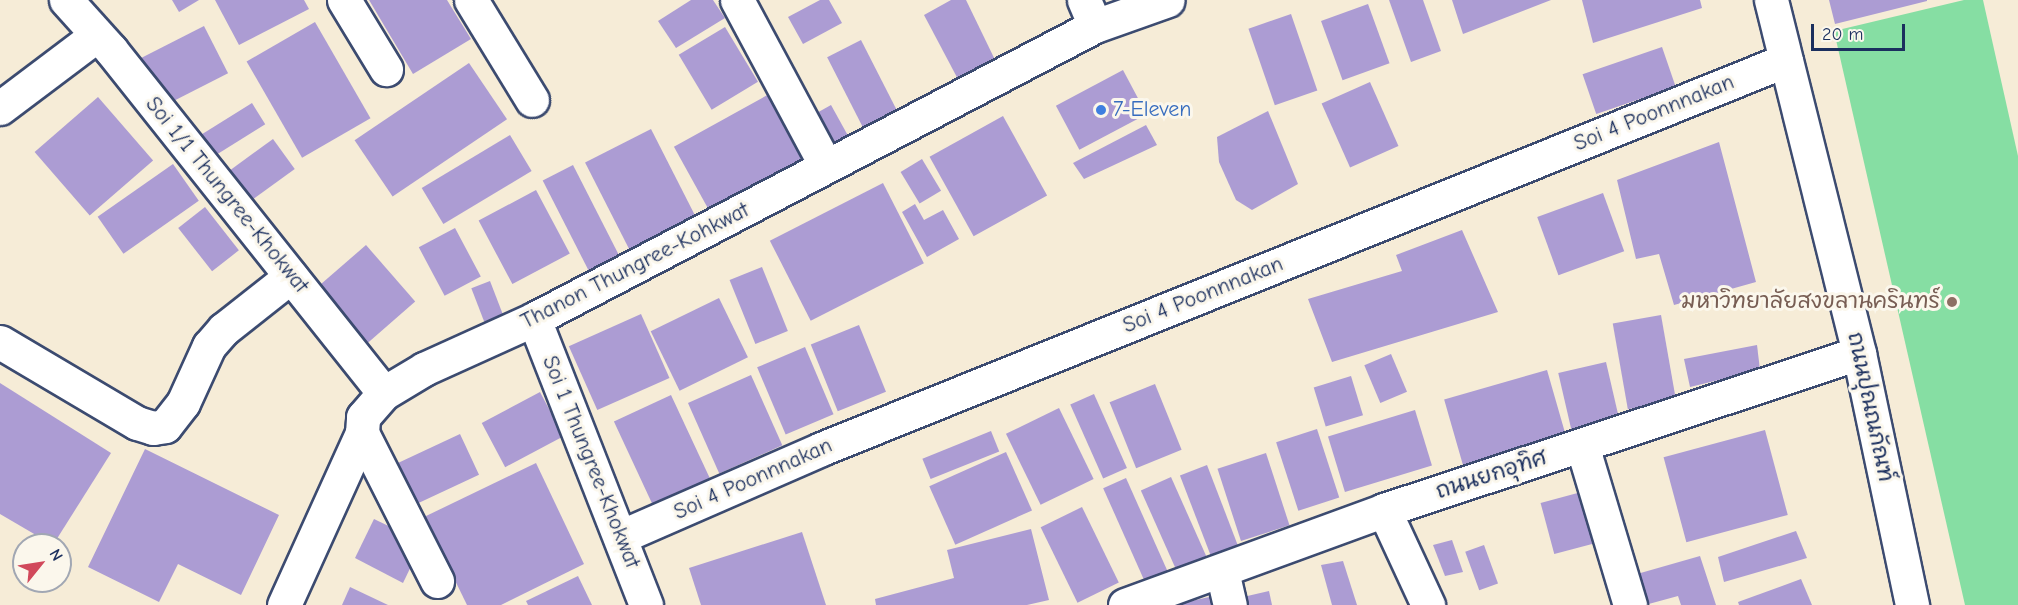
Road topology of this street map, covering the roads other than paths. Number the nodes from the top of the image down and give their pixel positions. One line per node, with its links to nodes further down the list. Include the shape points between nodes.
1 (66, 0): 8 (street, Soi 1/1 Thungree-Khokwat)
2 (344, 0): 10 (street)
3 (471, 0): 11 (street)
4 (737, 0): 13 (street)
5 (1168, 0): 7 (street, Thanon Thungree-Kohkwat)
6 (1771, 0): 9 (street, ถนนปุณณกัณฑ์)
7 (1089, 13): 13 (street, Thanon Thungree-Kohkwat)
8 (97, 35): 12 (street); 14 (street, Soi 1/1 Thungree-Khokwat)
9 (1786, 60): 17 (street, ถนนปุณณกัณฑ์); 22 (street, Soi 4 Poonnnakan, via 821,449)
10 (386, 69)
11 (532, 100)
12 (0, 108)
13 (826, 166): 15 (street, Thanon Thungree-Kohkwat)
14 (291, 276): 16 (street, via 224,328 209,346 183,403 165,426 153,428 137,423); 18 (street, Soi 1/1 Thungree-Khokwat)
15 (534, 319): 18 (street, Thanon Thungree-Kohkwat, via 424,369); 22 (street, Soi 1 Thungree-Khokwat)
16 (0, 342)
17 (1859, 353): 20 (street, ถนนยกอุทิศ); 31 (street, ถนนปุณณกัณฑ์)
18 (384, 393): 19 (street, Thanon Thungree-Kohkwat, via 363,417)
19 (362, 434): 24 (street); 25 (street, Thanon Thungree-Kohkwat)
20 (1582, 445): 21 (street, ถนนยกอุทิศ); 30 (street)
21 (1384, 510): 23 (street, ถนนยกอุทิศ); 29 (street)
22 (622, 536): 26 (street, Soi 1 Thungree-Khokwat)
23 (1222, 571): 27 (street, ถนนยกอุทิศ); 28 (street)
24 (437, 580)
25 (284, 605)
26 (646, 605)
27 (1125, 605)
28 (1230, 605)
29 (1428, 605)
30 (1630, 605)
31 (1912, 605)

